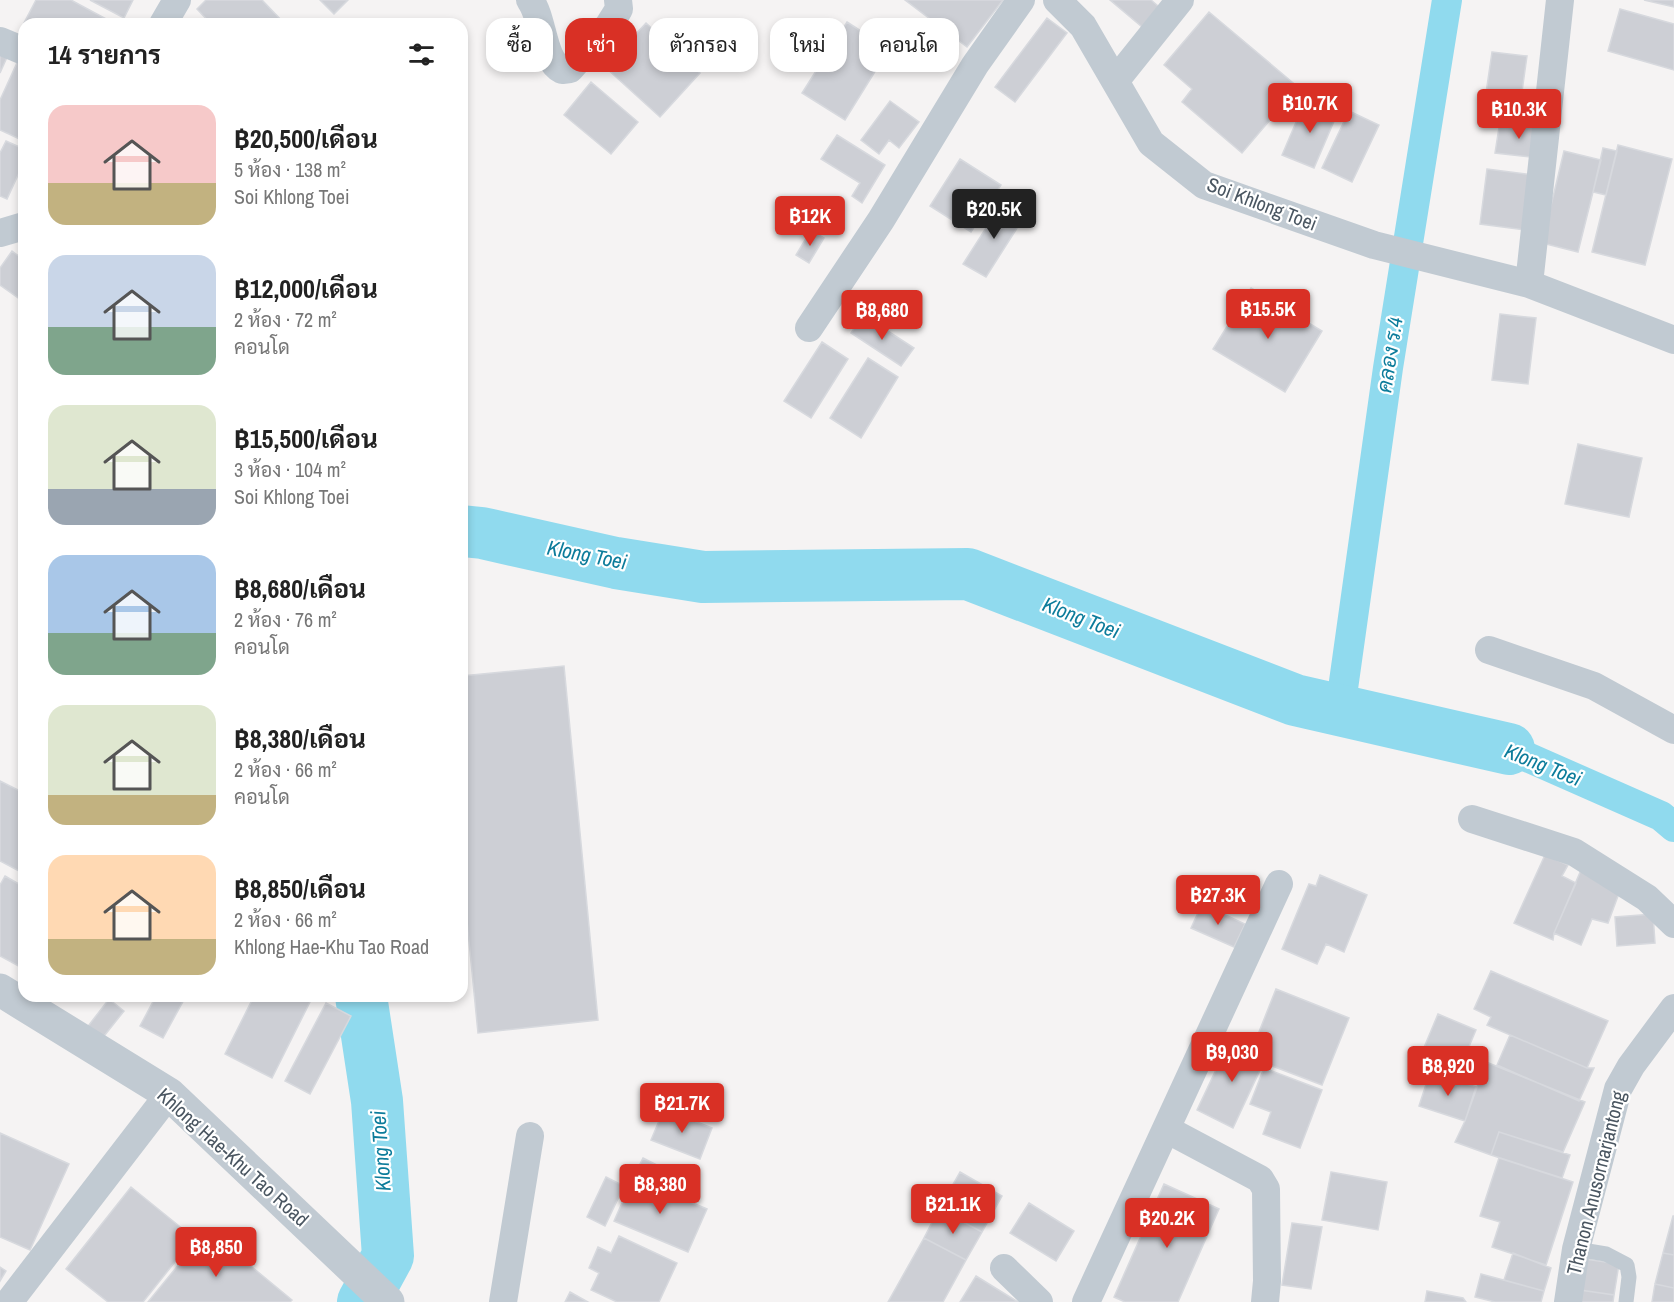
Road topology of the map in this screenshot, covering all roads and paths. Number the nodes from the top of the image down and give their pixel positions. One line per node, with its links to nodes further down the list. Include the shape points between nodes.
1 (177, 0): 8 (street)
2 (530, 0): 3 (street, via 551,61 562,70 570,69 609,25 619,9)
3 (618, 0)
4 (1021, 0): 15 (street, via 975,65 881,220)
5 (1057, 0): 11 (street, Soi Khlong Toei, via 1083,26)
6 (1180, 0): 11 (street)
7 (1560, 0): 14 (street)
8 (166, 18)
9 (0, 41): 10 (street)
10 (18, 48)
11 (1116, 80): 14 (street, Soi Khlong Toei, via 1151,143 1204,185 1374,245)
12 (18, 228): 13 (street)
13 (0, 233)
14 (1529, 284): 16 (street, Soi Khlong Toei)
15 (809, 328)
16 (1674, 340)
17 (1489, 650): 18 (street, via 1594,686)
18 (1674, 730)
19 (1472, 819): 21 (street, via 1574,852 1647,898)
20 (1279, 884): 27 (street)
21 (1674, 924)
22 (0, 990): 23 (street, Khlong Hae-Khu Tao Road)
23 (18, 1001)
24 (20, 1002): 26 (street, Khlong Hae-Khu Tao Road)
25 (1674, 1008): 29 (street, Thanon Anusornarjantong, via 1618,1089)
26 (169, 1094): 31 (street); 32 (street, Khlong Hae-Khu Tao Road)
27 (1166, 1129): 35 (street); 36 (street, via 1260,1179 1266,1189)
28 (530, 1136): 33 (street)
29 (1576, 1249): 37 (street, Thanon Anusornarjantong); 38 (lane, via 1606,1254 1626,1265)
30 (1004, 1268): 34 (street)
31 (9, 1302)
32 (388, 1302)
33 (503, 1302)
34 (1039, 1302)
35 (1086, 1302)
36 (1265, 1302)
37 (1568, 1302)
38 (1626, 1302)

